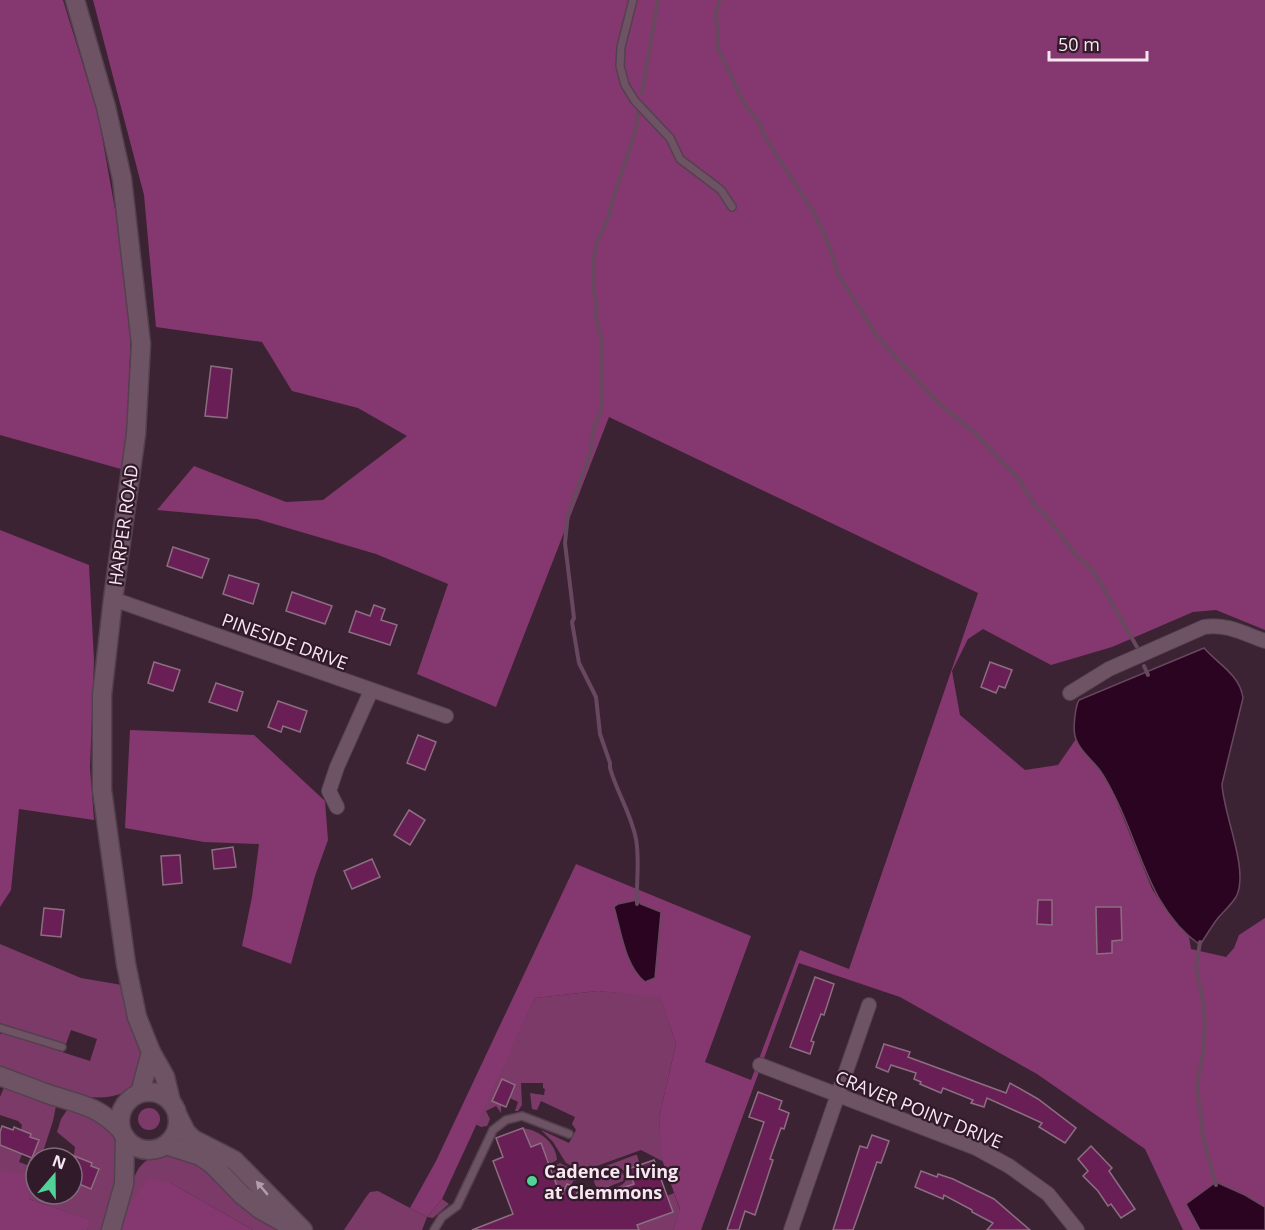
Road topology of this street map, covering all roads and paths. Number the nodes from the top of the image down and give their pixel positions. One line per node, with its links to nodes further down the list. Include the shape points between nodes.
1 (75, 0): 4 (street, HARPER ROAD, via 122,179 141,344 136,434)
2 (633, 0): 3 (lane, via 621,47 625,85 670,138 680,159 721,190)
3 (732, 207)
4 (113, 599): 6 (street, PINESIDE DRIVE); 13 (street, HARPER ROAD, via 102,695 102,790 126,964 137,1017)
5 (1265, 641): 7 (street, via 1227,627 1204,627 1109,669)
6 (371, 691): 8 (street, PINESIDE DRIVE); 9 (street, via 336,767 329,791)
7 (1070, 693)
8 (446, 716)
9 (337, 807)
10 (869, 1005): 17 (street)
11 (0, 1028): 12 (lane)
12 (62, 1047)
13 (151, 1052): 16 (street); 19 (street, HARPER ROAD, via 165,1077)
14 (760, 1065): 17 (street, CRAVER POINT DRIVE)
15 (0, 1076): 18 (street)
16 (136, 1095): 18 (street); 19 (street, via 157,1093); 20 (street, via 121,1112)
17 (838, 1095): 29 (street); 30 (street, CRAVER POINT DRIVE, via 976,1148 1009,1166 1048,1194)
18 (89, 1105): 20 (street)
19 (175, 1109): 22 (street, via 176,1132); 27 (street, HARPER ROAD, one-way to 19, via 234,1160 193,1139)
20 (123, 1133): 23 (street, via 138,1148); 24 (street)
21 (569, 1134): 28 (lane, via 522,1116 506,1120 493,1130 457,1206 442,1217)
22 (166, 1145): 23 (street); 26 (street, via 200,1156 252,1203)
23 (147, 1150): 24 (street)
24 (124, 1184): 25 (street)
25 (111, 1230)
26 (297, 1230)
27 (303, 1230)
28 (434, 1230)
29 (791, 1230)
30 (1077, 1230)

